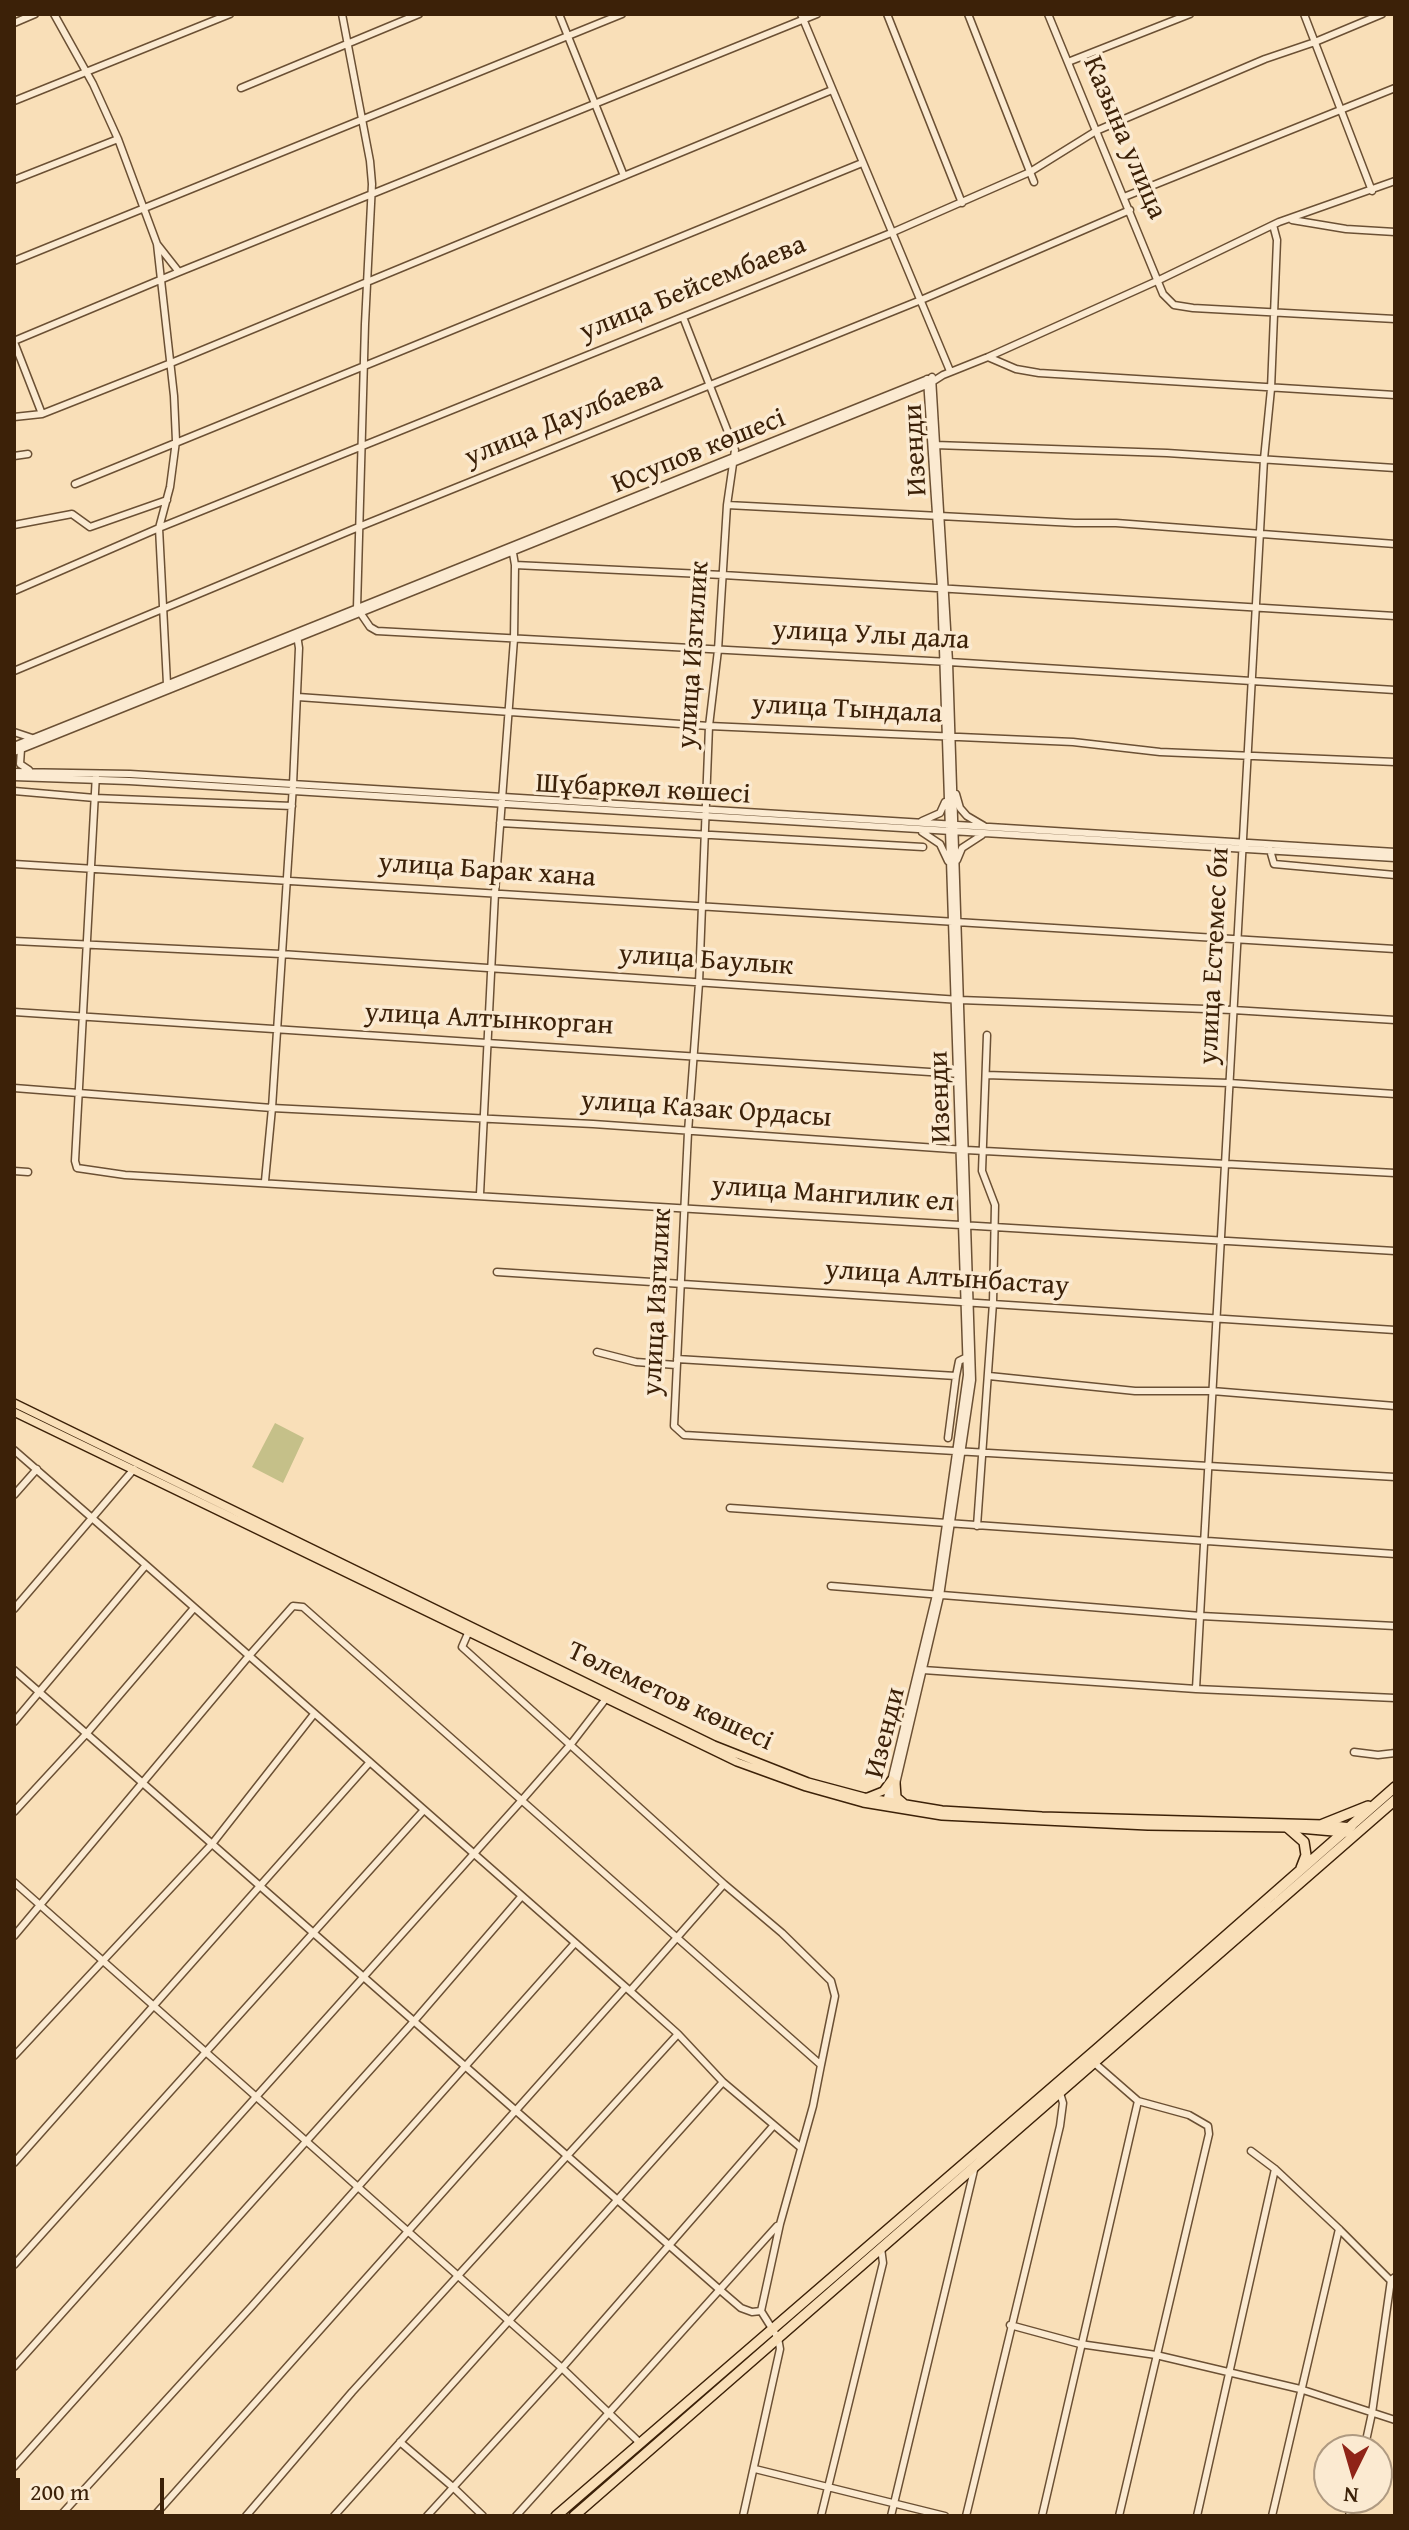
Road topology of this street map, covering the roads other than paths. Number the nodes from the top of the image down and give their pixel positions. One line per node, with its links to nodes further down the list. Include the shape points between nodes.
1 (35, 14): 16 (street)
2 (54, 14): 21 (street)
3 (230, 14): 21 (street)
4 (342, 14): 18 (street)
5 (419, 14): 18 (street)
6 (559, 14): 17 (street)
7 (622, 14): 17 (street)
8 (817, 14): 15 (street)
9 (887, 14): 40 (street)
10 (968, 14): 32 (street)
11 (1048, 14): 20 (street, Казына улица)
12 (1190, 14): 20 (street)
13 (1304, 14): 19 (street)
14 (1382, 14): 19 (street, улица Бейсембаева)
15 (802, 17): 24 (street); 26 (street)
16 (14, 23)
17 (568, 36): 26 (street); 28 (street)
18 (348, 42): 22 (street); 28 (street)
19 (1315, 42): 27 (street); 29 (street, улица Бейсембаева)
20 (1068, 62): 29 (street, Казына улица)
21 (87, 72): 25 (street); 30 (street)
22 (241, 88)
23 (1395, 88): 27 (street)
24 (832, 90): 31 (street); 33 (street)
25 (14, 101)
26 (595, 104): 33 (street); 38 (street)
27 (1343, 110): 37 (street); 39 (street)
28 (362, 120): 38 (street); 41 (street)
29 (1096, 131): 32 (street, улица Бейсембаева); 39 (street, Казына улица)
30 (118, 139): 34 (street); 41 (street)
31 (862, 163): 46 (street); 60 (street)
32 (1030, 172): 36 (street); 40 (street, улица Бейсембаева)
33 (624, 176): 51 (street)
34 (14, 180)
35 (1395, 181): 37 (street)
36 (1034, 182)
37 (1372, 191): 43 (street)
38 (372, 194): 49 (street); 51 (street)
39 (1124, 197): 42 (street, Казына улица)
40 (962, 203): 46 (street, улица Бейсембаева)
41 (145, 207): 47 (street); 48 (street)
42 (1130, 210): 52 (street, Казына улица); 53 (street, улица Даулбаева)
43 (1288, 219): 44 (street); 45 (street)
44 (1273, 225): 52 (street); 54 (street, улица Естемес би)
45 (1395, 232)
46 (891, 233): 53 (street); 55 (street, улица Бейсембаева)
47 (157, 244): 49 (street); 50 (street)
48 (14, 261)
49 (179, 272): 50 (street)
50 (160, 280): 57 (street); 59 (street)
51 (367, 280): 59 (street); 60 (street)
52 (1159, 280): 54 (street, via 1174,305); 58 (street)
53 (921, 300): 61 (street); 63 (street, улица Даулбаева)
54 (1275, 311): 56 (street); 64 (street, улица Естемес би)
55 (683, 317): 63 (street); 72 (street, улица Бейсембаева)
56 (1395, 319)
57 (14, 342): 68 (street)
58 (988, 357): 61 (street); 64 (street, via 1039,373)
59 (171, 363): 68 (street); 70 (street)
60 (364, 364): 70 (street); 72 (street)
61 (946, 373): 62 (street)
62 (931, 380): 65 (street, Юсупов көшесі); 67 (street, Изенди); 71 (street, Изенди); 76 (street)
63 (710, 385): 76 (street, via 734,444); 83 (street, улица Даулбаева)
64 (1271, 389): 66 (street); 75 (street, улица Естемес би)
65 (912, 391): 67 (street); 76 (street, Юсупов көшесі)
66 (1395, 395)
67 (930, 400): 71 (street, Изенди)
68 (42, 414): 69 (street)
69 (14, 417)
70 (176, 441): 78 (street); 79 (street)
71 (935, 445): 75 (street); 81 (street, Изенди)
72 (362, 446): 83 (street); 84 (street, улица Бейсембаева)
73 (28, 454): 74 (street)
74 (14, 456)
75 (1264, 459): 77 (street); 85 (street, улица Естемес би)
76 (733, 460): 80 (street, улица Изгилик); 87 (street, Юсупов көшесі)
77 (1395, 468)
78 (75, 484)
79 (167, 500): 82 (street, via 90,527 72,514); 84 (street)
80 (727, 505): 81 (street); 89 (street, улица Изгилик)
81 (939, 515): 85 (street); 90 (street, Изенди)
82 (14, 525)
83 (361, 526): 92 (street, улица Даулбаева); 94 (street)
84 (159, 528): 91 (street, улица Бейсембаева); 92 (street)
85 (1260, 533): 86 (street); 93 (street, улица Естемес би)
86 (1395, 544)
87 (512, 548): 88 (street); 94 (street, Юсупов көшесі)
88 (515, 565): 89 (street); 97 (street)
89 (723, 575): 90 (street); 98 (street, улица Изгилик)
90 (944, 588): 93 (street); 99 (street, Изенди)
91 (14, 591)
92 (161, 608): 100 (street, улица Даулбаева); 102 (street)
93 (1256, 608): 95 (street); 101 (street, улица Естемес би)
94 (358, 610): 96 (street, Юсупов көшесі); 97 (street, улица Улы дала, via 377,631)
95 (1395, 616)
96 (297, 634): 102 (street, Юсупов көшесі); 104 (street)
97 (514, 639): 98 (street, улица Улы дала); 105 (street)
98 (718, 650): 99 (street, улица Улы дала); 106 (street, улица Изгилик)
99 (946, 662): 101 (street, улица Улы дала); 108 (street, Изенди)
100 (14, 671)
101 (1252, 680): 103 (street, улица Улы дала); 111 (street, улица Естемес би)
102 (167, 686): 109 (street, Юсупов көшесі); 110 (street, Юсупов көшесі)
103 (1395, 690)
104 (298, 697): 105 (street, улица Тындала); 117 (street)
105 (509, 710): 106 (street, улица Тындала); 120 (street)
106 (709, 726): 108 (street, улица Тындала); 122 (street, улица Изгилик)
107 (14, 732): 109 (street)
108 (949, 737): 111 (street, улица Тындала); 116 (street, Изенди)
109 (32, 738): 110 (street, Юсупов көшесі)
110 (16, 749): 113 (street, via 20,764)
111 (1248, 754): 112 (street, улица Тындала); 128 (street, улица Естемес би)
112 (1395, 762)
113 (36, 772): 114 (street); 115 (street)
114 (14, 774): 115 (street)
115 (96, 777): 117 (street); 119 (street)
116 (950, 785): 124 (street, via 940,813); 125 (street, Изенди); 126 (street, via 967,816)
117 (293, 788): 120 (street, Шұбаркөл көшесі); 121 (street)
118 (14, 791): 119 (street)
119 (95, 798): 121 (street); 135 (street)
120 (502, 800): 122 (street, Шұбаркөл көшесі); 123 (street)
121 (292, 806): 137 (street)
122 (707, 813): 124 (street, Шұбаркөл көшесі); 127 (street, улица Изгилик)
123 (500, 823): 127 (street); 138 (street)
124 (912, 826): 125 (street, Шұбаркөл көшесі); 134 (street, via 940,844)
125 (952, 828): 126 (street, Шұбаркөл көшесі); 134 (street, Изенди)
126 (992, 831): 128 (street, Шұбаркөл көшесі); 134 (street, via 962,848)
127 (706, 833): 129 (street); 139 (street, улица Изгилик)
128 (1244, 846): 130 (street, Шұбаркөл көшесі); 131 (street, Шұбаркөл көшесі); 141 (street, улица Естемес би)
129 (923, 847)
130 (1270, 850): 132 (street, Шұбаркөл көшесі); 136 (street, Шұбаркөл көшесі, via 1274,864)
131 (1395, 852)
132 (1395, 858)
133 (14, 864): 135 (street, улица Барак хана)
134 (953, 868): 140 (street, Изенди)
135 (92, 869): 137 (street, улица Барак хана); 143 (street)
136 (1395, 875)
137 (287, 880): 138 (street, улица Барак хана); 145 (street)
138 (495, 893): 139 (street, улица Барак хана); 146 (street)
139 (702, 906): 140 (street, улица Барак хана); 147 (street, улица Изгилик)
140 (954, 923): 141 (street, улица Барак хана); 148 (street, Изенди)
141 (1237, 940): 144 (street, улица Барак хана); 149 (street, улица Естемес би)
142 (14, 941): 143 (street, улица Баулык)
143 (89, 946): 145 (street, улица Баулык); 151 (street)
144 (1395, 949)
145 (281, 954): 146 (street, улица Баулык); 153 (street)
146 (492, 968): 147 (street, улица Баулык); 155 (street)
147 (699, 983): 148 (street, улица Баулык); 156 (street, улица Изгилик)
148 (957, 1000): 149 (street, улица Баулык); 157 (street, Изенди)
149 (1233, 1010): 152 (street, улица Баулык); 159 (street, улица Естемес би)
150 (14, 1012): 151 (street, улица Алтынкорган)
151 (84, 1016): 153 (street, улица Алтынкорган); 161 (street)
152 (1395, 1020)
153 (276, 1030): 155 (street, улица Алтынкорган); 163 (street)
154 (987, 1035): 158 (street)
155 (488, 1043): 156 (street, улица Алтынкорган); 164 (street)
156 (693, 1055): 157 (street, улица Алтынкорган); 165 (street, улица Изгилик)
157 (960, 1074): 166 (street, Изенди)
158 (986, 1075): 159 (street); 167 (street)
159 (1229, 1083): 162 (street); 168 (street, улица Естемес би)
160 (14, 1088): 161 (street, улица Казак Ордасы)
161 (79, 1092): 163 (street, улица Казак Ордасы); 172 (street, улица Мангилик ел, via 77,1168)
162 (1395, 1094)
163 (272, 1108): 164 (street, улица Казак Ордасы); 172 (street)
164 (482, 1118): 165 (street, улица Казак Ордасы); 173 (street)
165 (688, 1132): 166 (street, улица Казак Ордасы); 174 (street, улица Изгилик)
166 (962, 1150): 167 (street, улица Казак Ордасы); 175 (street, Изенди)
167 (983, 1151): 168 (street, улица Казак Ордасы); 176 (street, via 983,1179 995,1205)
168 (1224, 1164): 171 (street, улица Казак Ордасы); 177 (street, улица Естемес би)
169 (14, 1171): 170 (street)
170 (28, 1172)
171 (1395, 1173)
172 (265, 1181): 173 (street, улица Мангилик ел)
173 (480, 1194): 174 (street, улица Мангилик ел)
174 (684, 1208): 175 (street, улица Мангилик ел); 180 (street, улица Изгилик)
175 (965, 1226): 176 (street, улица Мангилик ел); 181 (street, Изенди)
176 (993, 1227): 177 (street, улица Мангилик ел); 182 (street)
177 (1219, 1239): 178 (street, улица Мангилик ел); 183 (street, улица Естемес би)
178 (1395, 1251)
179 (497, 1272): 180 (street, улица Алтынбастау)
180 (679, 1282): 181 (street, улица Алтынбастау); 187 (street, улица Изгилик)
181 (968, 1302): 182 (street, улица Алтынбастау); 186 (street, Изенди)
182 (993, 1303): 183 (street, улица Алтынбастау); 189 (street)
183 (1215, 1319): 184 (street, улица Алтынбастау); 190 (street, улица Естемес би)
184 (1395, 1330)
185 (597, 1352): 187 (street, via 636,1362)
186 (970, 1356): 188 (street, via 959,1361); 196 (street, Изенди, via 972,1380)
187 (677, 1362): 188 (street); 196 (street, улица Изгилик, via 674,1426 684,1435)
188 (956, 1376): 194 (street)
189 (989, 1376): 190 (street, via 1135,1391); 197 (street)
190 (1212, 1391): 192 (street); 199 (street, улица Естемес би)
191 (14, 1403): 198 (main road, Төлеметов көшесі)
192 (1395, 1406)
193 (14, 1412): 198 (main road, Төлеметов көшесі)
194 (948, 1438)
195 (14, 1450): 200 (street)
196 (959, 1452): 197 (street, улица Изгилик); 205 (street, Изенди)
197 (984, 1453): 199 (street, улица Изгилик); 206 (street)
198 (135, 1466): 204 (street); 216 (main road, Төлеметов көшесі); 222 (main road, Төлеметов көшесі)
199 (1210, 1466): 201 (street, улица Изгилик); 207 (street, улица Естемес би)
200 (37, 1469): 202 (street); 204 (street)
201 (1395, 1477)
202 (14, 1495)
203 (730, 1508): 205 (street)
204 (94, 1518): 209 (street); 213 (street)
205 (949, 1524): 206 (street); 211 (street, Изенди)
206 (977, 1526): 207 (street)
207 (1203, 1541): 208 (street); 214 (street, улица Естемес би)
208 (1395, 1554)
209 (146, 1565): 212 (street); 221 (street)
210 (831, 1586): 211 (street)
211 (938, 1595): 214 (street); 219 (street, Изенди)
212 (194, 1608): 217 (street); 226 (street)
213 (14, 1609)
214 (1201, 1616): 215 (street); 220 (street, улица Естемес би)
215 (1395, 1626)
216 (469, 1631): 222 (main road, Төлеметов көшесі); 227 (street, via 462,1647)
217 (248, 1657): 224 (street); 231 (street); 235 (street, via 293,1606 303,1607)
218 (14, 1670): 221 (street)
219 (922, 1670): 220 (street); 232 (street, Изенди)
220 (1196, 1689): 223 (street)
221 (40, 1692): 225 (street); 226 (street)
222 (608, 1697): 227 (street); 234 (main road, Төлеметов көшесі, via 762,1766); 238 (main road, Төлеметов көшесі, via 760,1771 834,1796)
223 (1395, 1698)
224 (314, 1714): 230 (street); 245 (street)
225 (14, 1722)
226 (87, 1733): 231 (street); 241 (street)
227 (571, 1744): 235 (street); 249 (street)
228 (1354, 1752): 229 (street)
229 (1395, 1753)
230 (370, 1762): 240 (street); 250 (street)
231 (143, 1782): 245 (street); 252 (street)
232 (894, 1782): 234 (main road); 238 (street, Изенди); 239 (main road, via 900,1801)
233 (1395, 1787): 236 (highway)
234 (864, 1797): 238 (main road, Төлеметов көшесі)
235 (522, 1800): 246 (street); 255 (street)
236 (1378, 1800): 242 (highway); 244 (highway)
237 (1395, 1800): 244 (highway)
238 (888, 1805): 239 (main road, Төлеметов көшесі); 243 (main road, Төлеметов көшесі, via 985,1819)
239 (914, 1806): 242 (main road, Төлеметов көшесі, via 1042,1816)
240 (423, 1811): 246 (street); 253 (street)
241 (14, 1812)
242 (1323, 1824): 244 (main road, Төлеметов көшесі)
243 (1288, 1828): 244 (main road, Төлеметов көшесі); 247 (highway, via 1304,1842)
244 (1353, 1830): 247 (highway); 265 (highway)
245 (212, 1844): 250 (street); 257 (street)
246 (472, 1854): 251 (street); 258 (street)
247 (1301, 1870): 265 (highway)
248 (14, 1882): 252 (street)
249 (724, 1884): 255 (street); 267 (street, via 831,1981 835,1996)
250 (261, 1888): 253 (street); 260 (street)
251 (521, 1897): 256 (street); 261 (street)
252 (42, 1906): 254 (street); 257 (street)
253 (314, 1932): 258 (street); 263 (street)
254 (14, 1936)
255 (677, 1936): 259 (street); 267 (street)
256 (575, 1943): 259 (street); 266 (street)
257 (101, 1959): 260 (street); 264 (street)
258 (363, 1975): 261 (street); 270 (street)
259 (628, 1990): 262 (street); 272 (street)
260 (154, 2005): 263 (street); 278 (street)
261 (415, 2020): 266 (street); 274 (street)
262 (678, 2034): 268 (street); 277 (street)
263 (205, 2054): 270 (street); 288 (street)
264 (14, 2056)
265 (1091, 2060): 269 (highway); 271 (street); 295 (highway)
266 (465, 2065): 272 (street); 281 (street)
267 (821, 2065): 275 (street)
268 (723, 2082): 273 (street); 282 (street)
269 (1060, 2093): 279 (highway); 294 (street, via 1060,2126)
270 (255, 2097): 274 (street); 299 (street)
271 (1138, 2101): 297 (street); 298 (street, via 1189,2115 1208,2126 1209,2134)
272 (517, 2110): 277 (street); 285 (street)
273 (774, 2125): 275 (street); 286 (street)
274 (306, 2142): 281 (street); 309 (street)
275 (800, 2147): 283 (street)
276 (1251, 2151): 280 (street)
277 (569, 2155): 282 (street); 289 (street)
278 (14, 2163)
279 (975, 2166): 287 (highway); 313 (street)
280 (1275, 2169): 284 (street); 301 (street)
281 (357, 2187): 285 (street); 314 (street)
282 (618, 2199): 286 (street); 293 (street)
283 (780, 2224): 291 (street); 292 (street)
284 (1339, 2229): 290 (street); 302 (street)
285 (407, 2233): 289 (street); 315 (street)
286 (669, 2245): 291 (street); 300 (street)
287 (881, 2248): 296 (highway); 312 (street, via 883,2263)
288 (14, 2265)
289 (459, 2277): 293 (street); 316 (street)
290 (1394, 2281): 303 (street)
291 (720, 2290): 292 (street, via 741,2308); 304 (street)
292 (761, 2311): 295 (street)
293 (509, 2323): 300 (street); 307 (street)
294 (1010, 2325): 297 (street); 327 (street)
295 (771, 2329): 296 (street); 308 (highway)
296 (778, 2338): 310 (street); 322 (highway)
297 (1080, 2344): 298 (street); 328 (street)
298 (1156, 2355): 301 (street); 329 (street)
299 (14, 2367)
300 (562, 2368): 304 (street); 311 (street)
301 (1230, 2374): 302 (street); 330 (street)
302 (1300, 2389): 303 (street); 331 (street)
303 (1372, 2413): 305 (street); 306 (street)
304 (610, 2414): 308 (street); 320 (street)
305 (1395, 2420)
306 (1367, 2434)
307 (400, 2442): 311 (street); 317 (street)
308 (640, 2443): 321 (highway)
309 (14, 2467)
310 (755, 2469): 312 (street); 323 (street)
311 (454, 2488): 318 (street); 319 (street)
312 (827, 2488): 313 (street); 324 (street)
313 (894, 2503): 325 (street); 326 (street)
314 (60, 2516)
315 (154, 2516)
316 (246, 2516)
317 (334, 2516)
318 (427, 2516)
319 (483, 2516)
320 (516, 2516)
321 (556, 2516)
322 (574, 2516)
323 (743, 2516)
324 (821, 2516)
325 (891, 2516)
326 (945, 2516)
327 (966, 2516)
328 (1042, 2516)
329 (1119, 2516)
330 (1197, 2516)
331 (1272, 2516)

